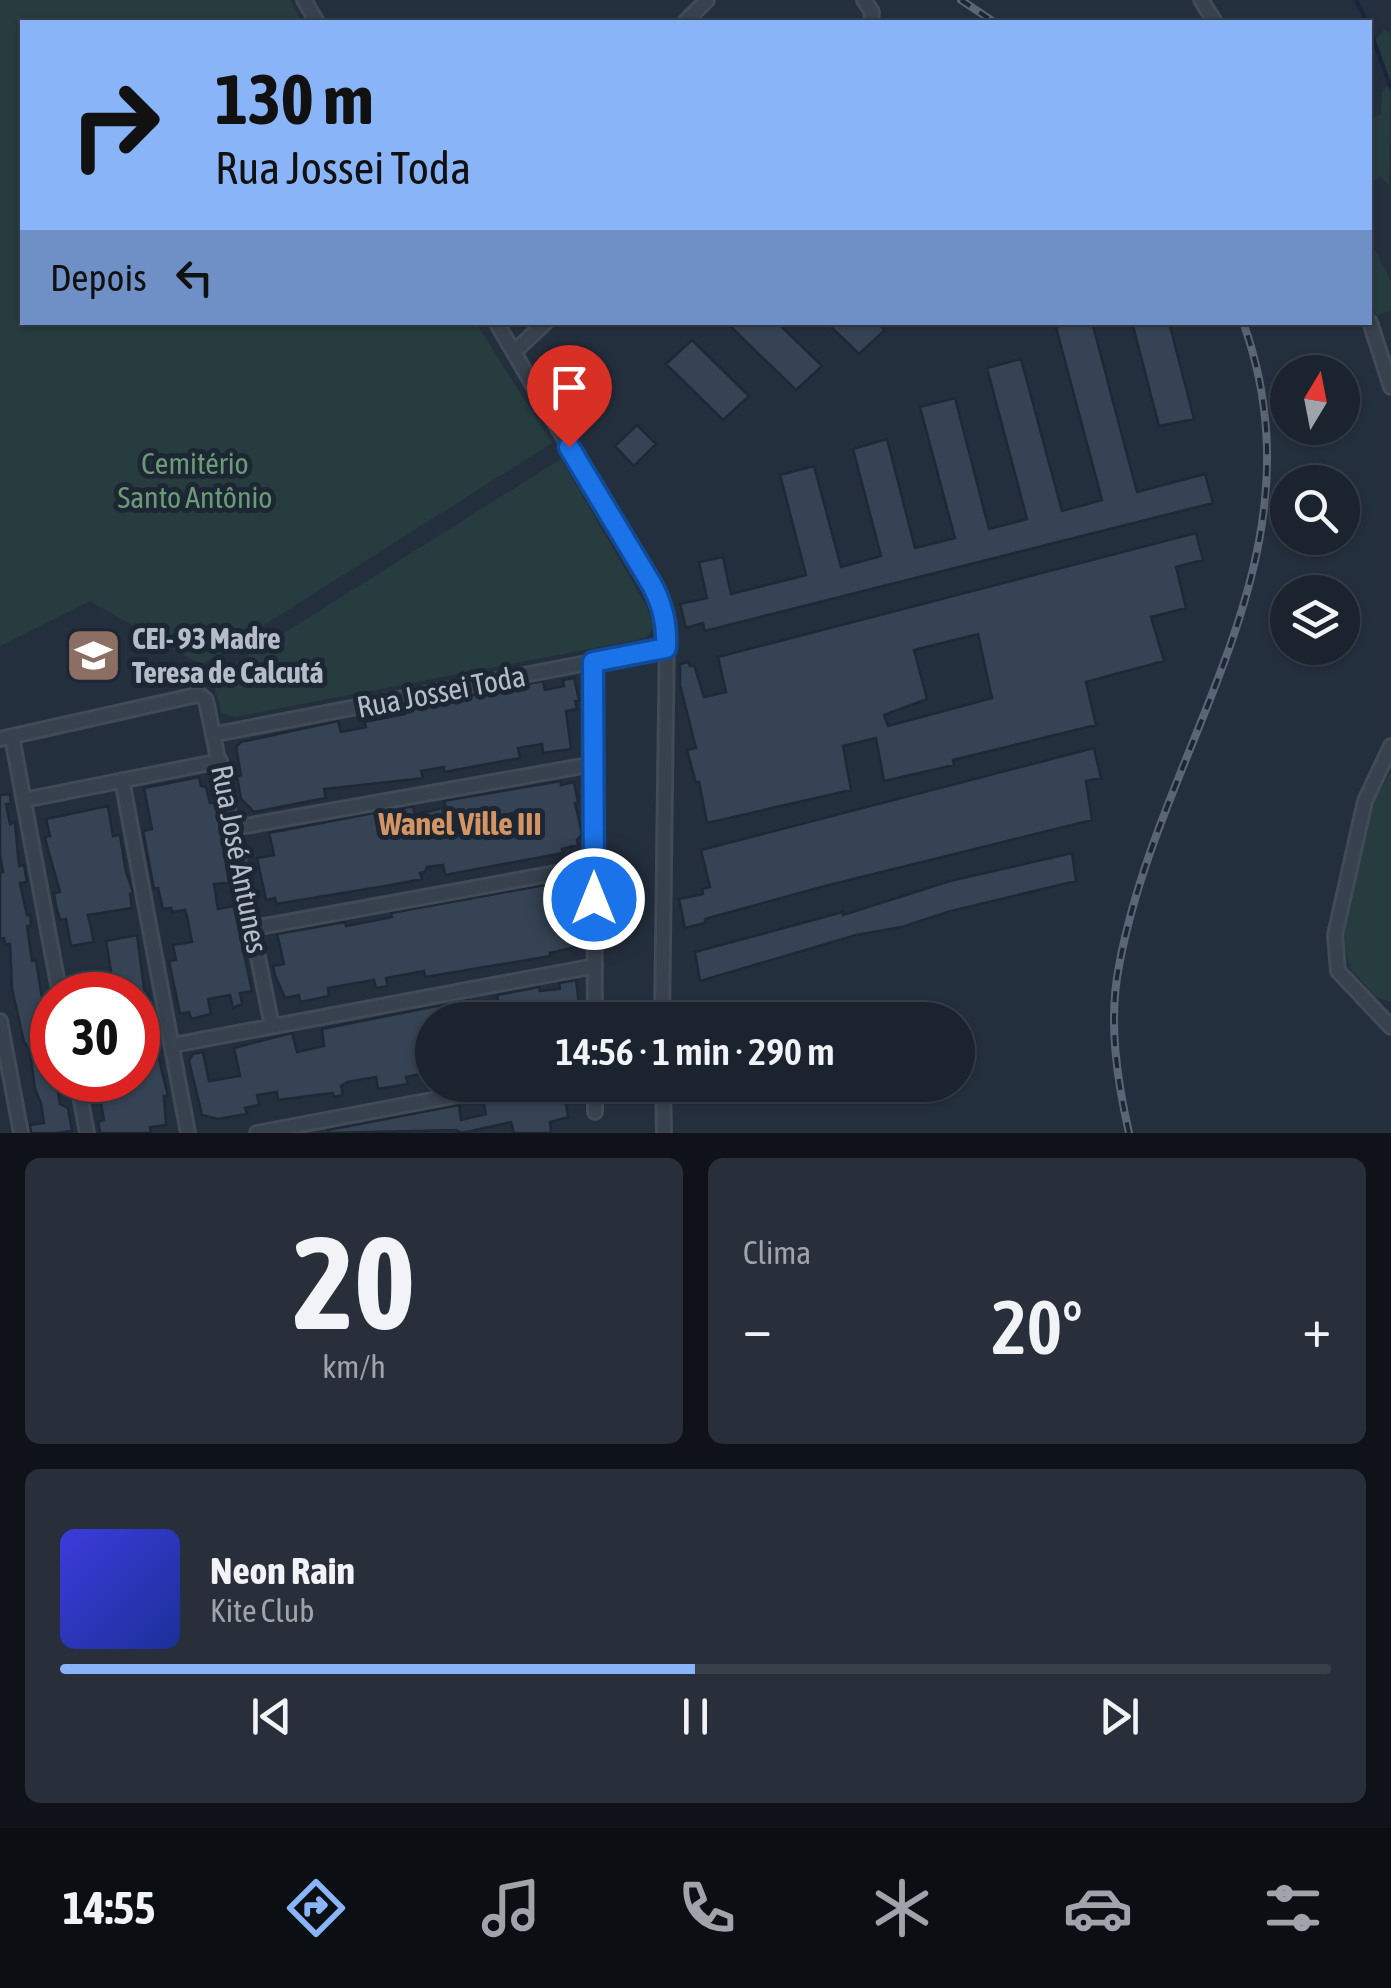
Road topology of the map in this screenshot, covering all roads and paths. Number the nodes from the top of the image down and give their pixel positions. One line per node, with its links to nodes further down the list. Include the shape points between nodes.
1 (707, 0): 2 (street)
2 (686, 20)
3 (498, 325): 6 (street)
4 (543, 325): 6 (street)
5 (1371, 325): 7 (street)
6 (514, 352): 8 (street, via 652,585 667,629)
7 (1391, 387)
8 (666, 648): 9 (street, Rua Jossei Toda); 23 (street)
9 (593, 662): 10 (street, Rua Jossei Toda); 14 (street)
10 (216, 734): 11 (street, Rua José Antunes, via 200,695); 13 (street, Rua José Antunes)
11 (6, 738): 16 (street)
12 (1391, 746): 26 (street, via 1365,802 1335,935 1338,971)
13 (220, 761): 15 (street); 17 (street, Rua José Antunes)
14 (594, 764): 17 (street); 18 (street)
15 (122, 780): 16 (street); 27 (street)
16 (24, 800): 21 (street)
17 (234, 828): 19 (street, Rua José Antunes)
18 (594, 866): 19 (street); 20 (street)
19 (254, 928): 25 (street, Rua José Antunes)
20 (595, 966): 22 (street); 25 (street)
21 (56, 972)
22 (595, 1002)
23 (662, 1002)
24 (0, 1021): 33 (street)
25 (272, 1026): 27 (street)
26 (1391, 1028)
27 (173, 1045): 35 (street)
28 (81, 1102): 34 (street)
29 (421, 1102): 36 (street)
30 (595, 1102): 32 (street)
31 (663, 1102): 37 (street)
32 (595, 1112)
33 (21, 1133)
34 (87, 1133)
35 (188, 1133)
36 (258, 1133)
37 (664, 1133)

